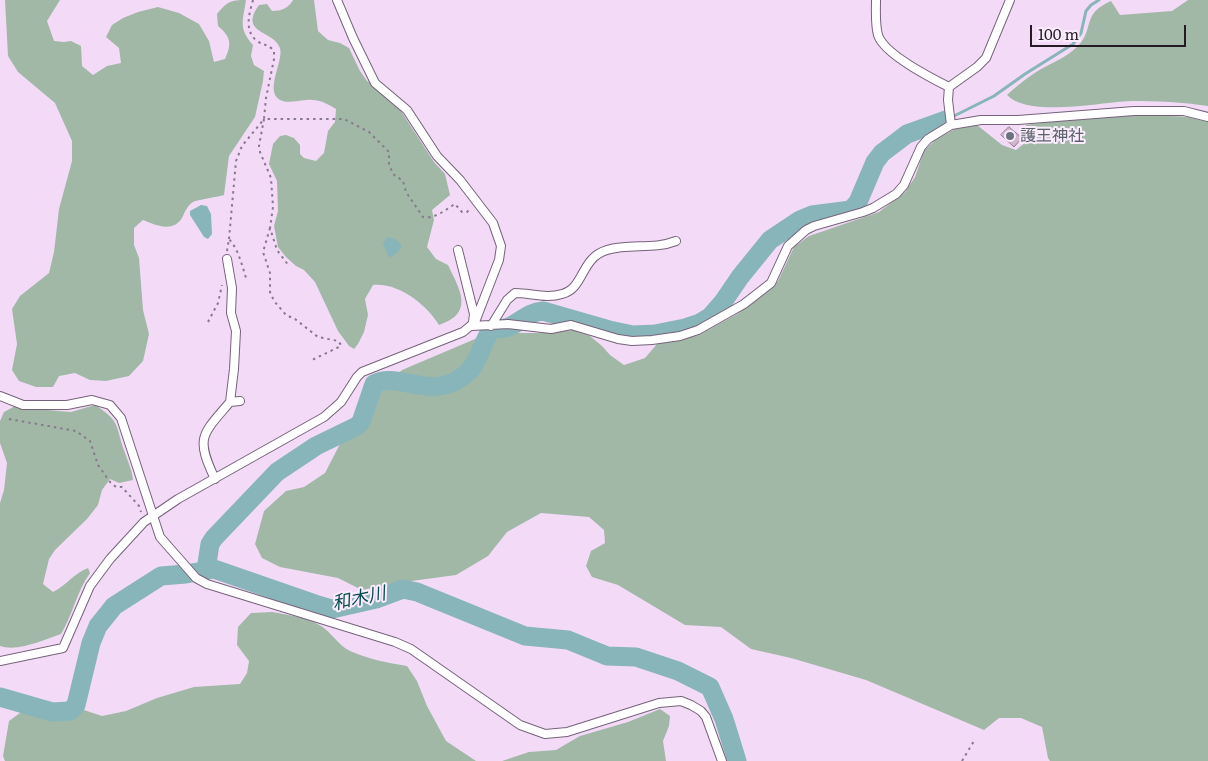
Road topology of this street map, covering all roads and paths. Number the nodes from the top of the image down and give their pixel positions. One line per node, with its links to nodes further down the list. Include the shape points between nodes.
1 (253, 0): 7 (path, via 248,26 250,33 274,51)
2 (338, 0): 9 (street, via 375,83 407,110 436,156)
3 (876, 0): 5 (street, via 878,36 884,45 902,60)
4 (1010, 0): 5 (street, via 986,58)
5 (949, 87): 8 (street)
6 (1208, 117): 8 (street, via 1184,111 1134,111)
7 (264, 119): 9 (path, via 344,119 369,132 389,152 393,174 403,181 406,192 423,217 436,216 455,204 465,213); 10 (path, via 258,146 272,184); 11 (path, via 242,146 236,161)
8 (951, 124): 19 (street, via 921,147 904,185 896,194 868,210 806,230 788,246 771,283 744,304 698,330 680,336 632,341 570,325 551,329 508,324)
9 (479, 202): 18 (street, via 493,223 501,246 499,260)
10 (270, 228): 15 (path, via 277,250); 20 (path, via 263,252 274,301 286,315 318,337 341,344)
11 (229, 239)
12 (676, 241): 19 (street, via 597,254 570,290 543,296 515,293)
13 (458, 250): 18 (street, via 474,314)
14 (226, 259): 23 (street, via 236,331)
15 (289, 266)
16 (222, 279): 17 (path, via 218,303)
17 (208, 322)
18 (472, 326): 19 (street); 25 (street, via 362,372 341,402 324,417)
19 (491, 326)
20 (312, 360)
21 (0, 396): 26 (street, via 23,405 67,406 92,400 110,405 121,418)
22 (240, 401): 23 (street)
23 (230, 402): 25 (street, via 206,431 203,440)
24 (9, 419): 27 (path, via 76,431 90,441 103,474 116,487 122,487 139,506)
25 (215, 479): 26 (street)
26 (154, 516): 27 (street); 30 (street, via 160,537 196,578 403,645 520,725 545,734 567,732 659,703 681,701 706,717)
27 (144, 522): 28 (street, via 110,558 90,586 63,648)
28 (0, 662)
29 (974, 741): 31 (path)
30 (722, 761)
31 (962, 761)

